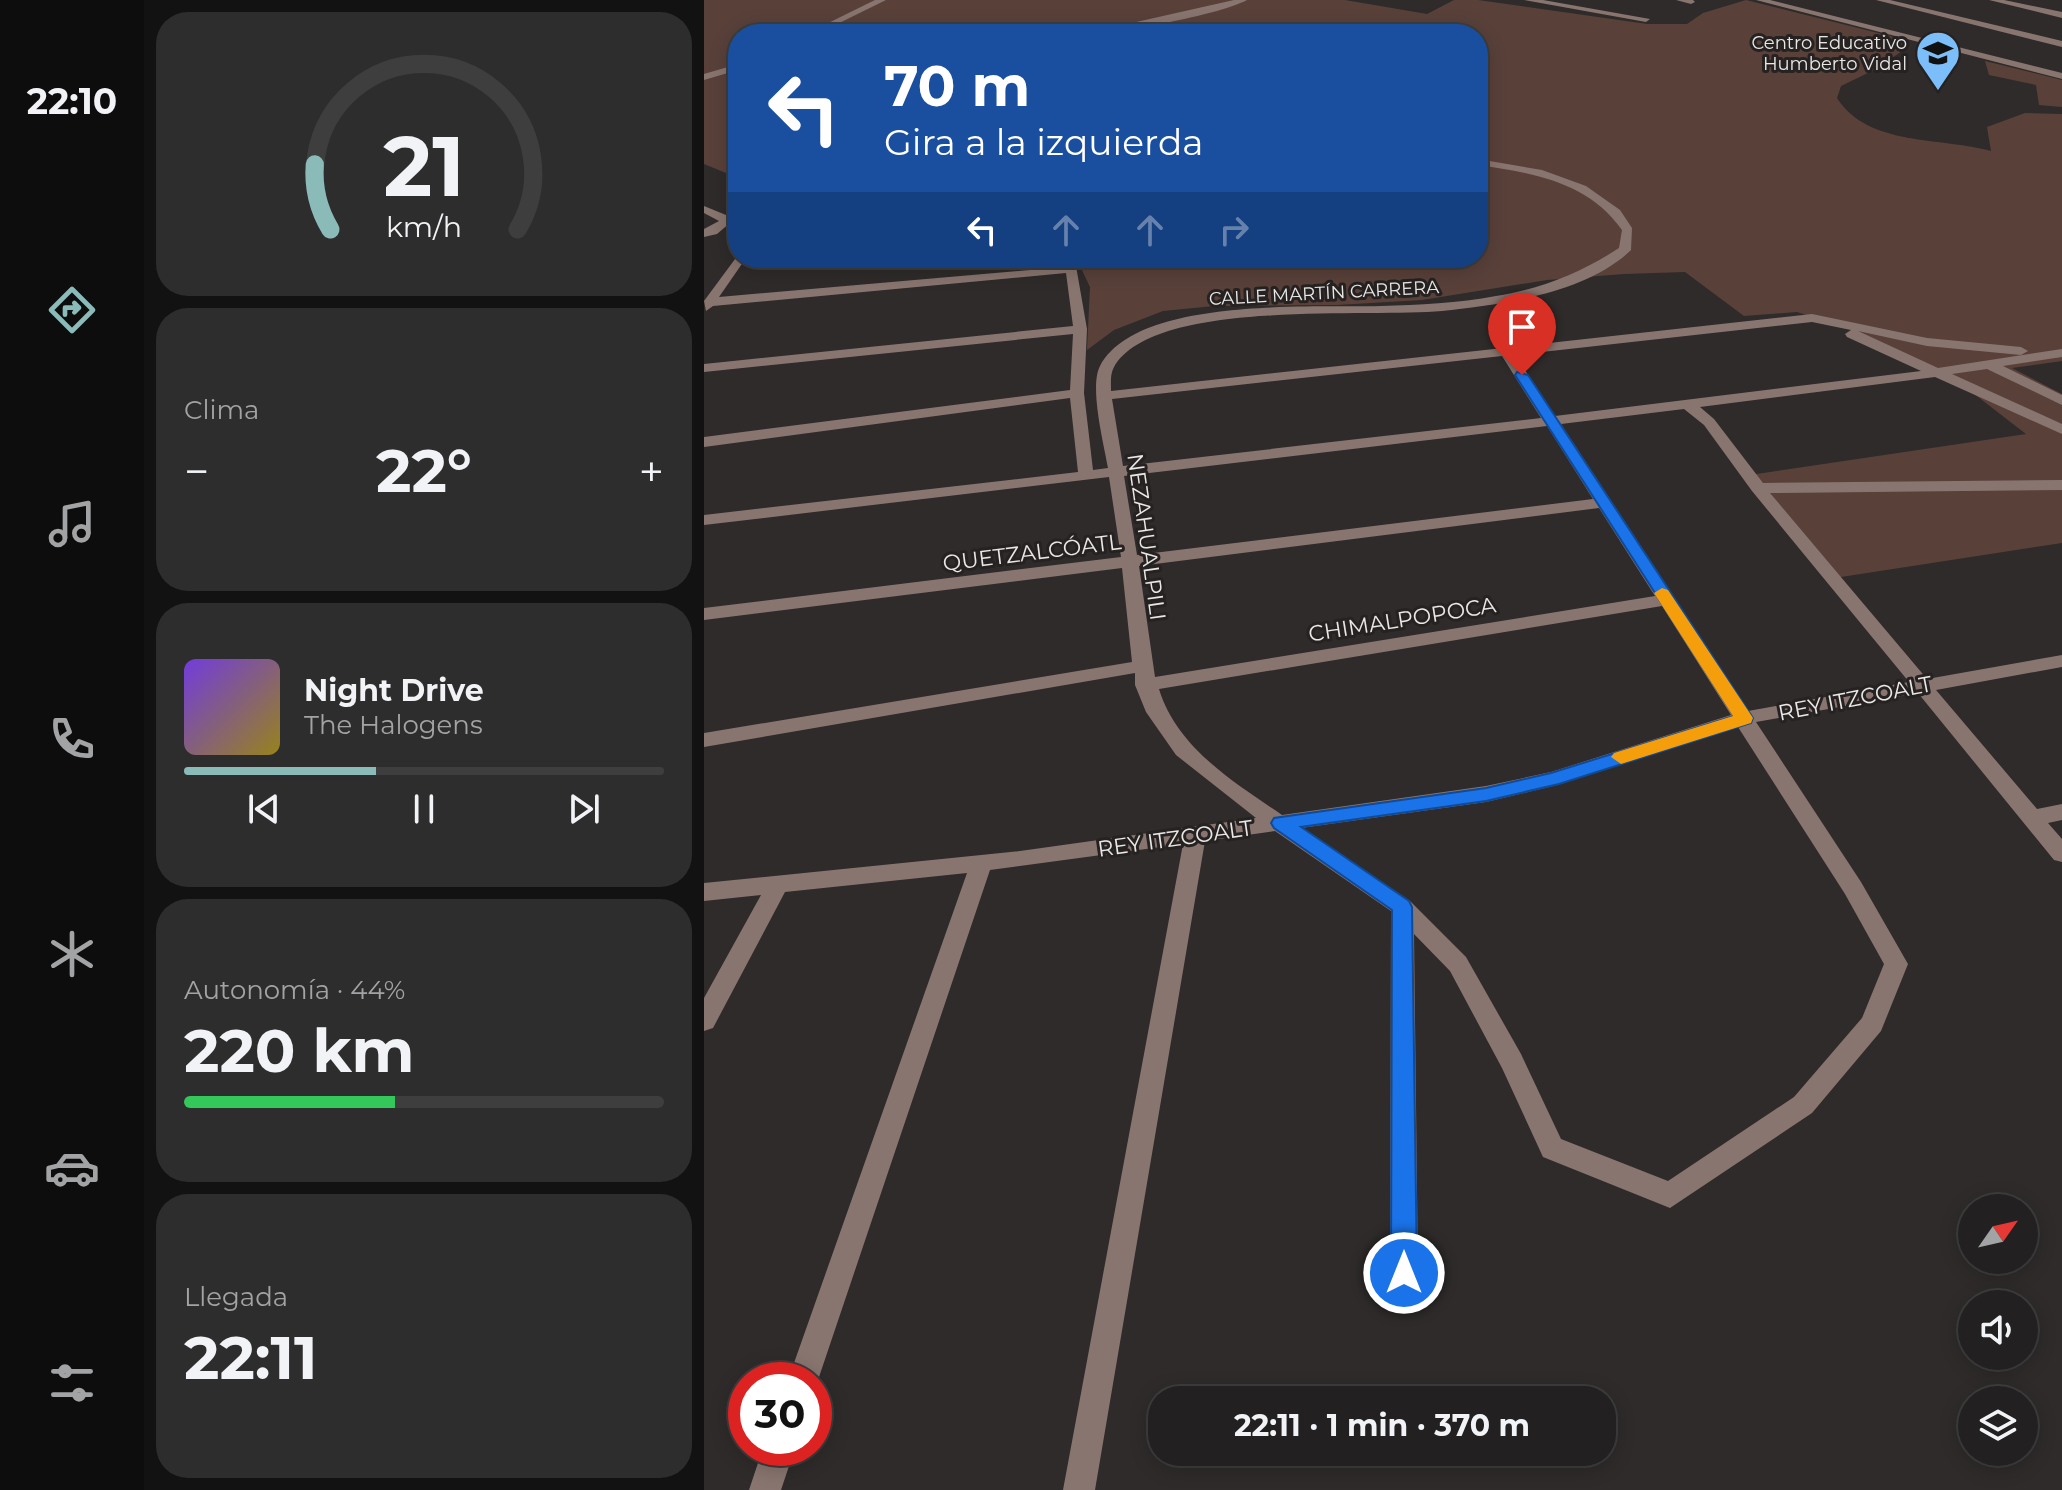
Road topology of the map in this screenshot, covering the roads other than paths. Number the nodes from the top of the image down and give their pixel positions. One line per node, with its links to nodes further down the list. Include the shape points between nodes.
1 (882, 0): 11 (street)
2 (1243, 0): 12 (street)
3 (1680, 0): 8 (street)
4 (1880, 0): 13 (street)
5 (1993, 0): 9 (street)
6 (1526, 1): 10 (street)
7 (1765, 1): 15 (street)
8 (1691, 2)
9 (2062, 15)
10 (1646, 19)
11 (831, 24)
12 (1138, 24)
13 (2062, 44)
14 (728, 70): 16 (street)
15 (2062, 76)
16 (704, 77)
17 (1488, 164): 30 (street, CALLE MARTÍN CARRERA, via 1528,170 1589,192 1617,210 1628,230 1625,250 1587,276 1523,294 1413,309 1215,315 1176,322 1120,347 1105,368)
18 (704, 209): 19 (street, via 725,222)
19 (704, 233)
20 (733, 268): 21 (street)
21 (707, 305): 23 (street, via 1072,269)
22 (1812, 318): 24 (street); 25 (street, via 1927,342); 28 (street)
23 (1080, 329): 27 (street); 29 (street)
24 (1507, 353): 30 (street); 33 (street)
25 (2057, 354): 26 (street)
26 (1988, 364): 28 (street); 31 (street)
27 (704, 368)
28 (1938, 371): 32 (street); 34 (street)
29 (1077, 393): 35 (street); 37 (street)
30 (1104, 396): 36 (street, NEZAHUALPILI)
31 (2062, 401)
32 (1685, 402): 33 (street); 39 (street, via 1709,422)
33 (1551, 421): 36 (street); 40 (street)
34 (2062, 430)
35 (704, 442)
36 (1115, 473): 37 (street); 42 (street, NEZAHUALPILI)
37 (1086, 477): 41 (street)
38 (2062, 485): 39 (street)
39 (1758, 488): 47 (street)
40 (1603, 503): 42 (street, QUETZALCÓATL); 43 (street)
41 (704, 520)
42 (1130, 562): 44 (street, QUETZALCÓATL); 46 (street, NEZAHUALPILI)
43 (1667, 600): 46 (street, CHIMALPOPOCA); 48 (street)
44 (704, 614)
45 (2062, 661): 47 (street, REY ITZCOALT)
46 (1144, 676): 49 (street, CHIMALPOPOCA); 52 (street, NEZAHUALPILI, via 1156,712 1183,750)
47 (1921, 685): 48 (street, REY ITZCOALT); 51 (street)
48 (1744, 718): 52 (street, REY ITZCOALT, via 1553,779 1486,794); 58 (street, NEZAHUALPILI, via 1896,964 1872,1024 1803,1105 1670,1195 1552,1148 1458,964)
49 (704, 740)
50 (2062, 812): 51 (street)
51 (2033, 818): 54 (street)
52 (1281, 823): 53 (street, REY ITZCOALT); 58 (street, NEZAHUALPILI)
53 (1195, 835): 55 (street, REY ITZCOALT); 64 (street)
54 (2062, 854)
55 (982, 862): 56 (street, REY ITZCOALT); 61 (street)
56 (778, 884): 57 (street, REY ITZCOALT); 59 (street)
57 (704, 892)
58 (1402, 907): 60 (street)
59 (704, 1021)
60 (1404, 1273)
61 (809, 1362)
62 (773, 1466): 63 (street)
63 (765, 1490)
64 (1079, 1490)

